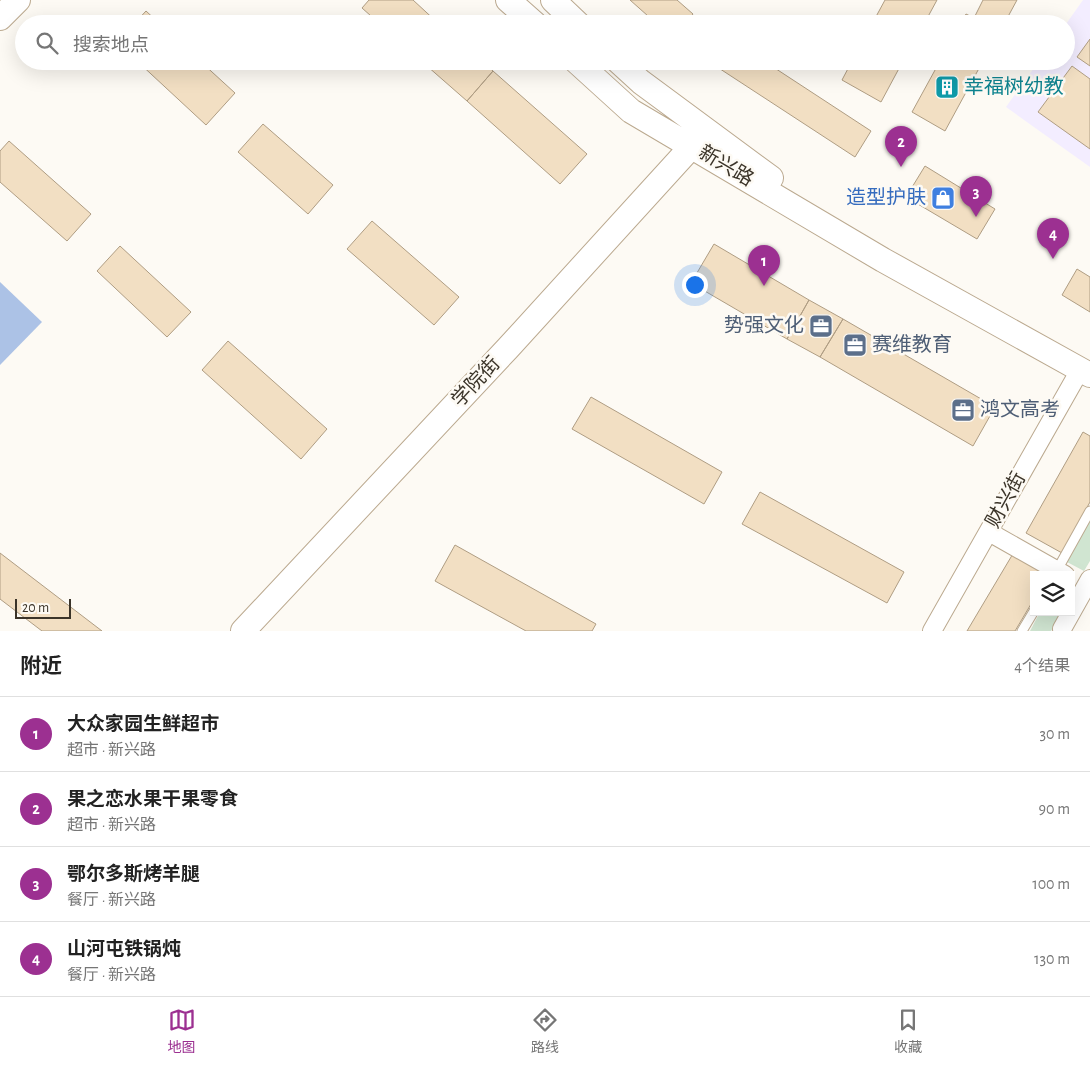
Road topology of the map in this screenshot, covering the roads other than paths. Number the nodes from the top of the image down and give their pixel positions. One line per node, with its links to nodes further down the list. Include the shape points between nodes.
1 (18, 0): 6 (street)
2 (508, 0): 4 (street)
3 (553, 0): 5 (street)
4 (525, 15)
5 (569, 15)
6 (0, 18)
7 (586, 70): 9 (street, 新兴路, via 631,111)
8 (628, 70): 9 (street, 新兴路)
9 (699, 138): 10 (street, 新兴路, via 884,260); 18 (street, 学院街)
10 (1085, 372): 12 (street, 财兴街)
11 (1090, 510): 14 (lane)
12 (988, 532): 13 (street); 19 (street, 财兴街)
13 (1060, 571)
14 (1073, 571)
15 (1031, 616): 20 (lane)
16 (1064, 616): 17 (street)
17 (1062, 629)
18 (243, 631)
19 (932, 631)
20 (1022, 631)

